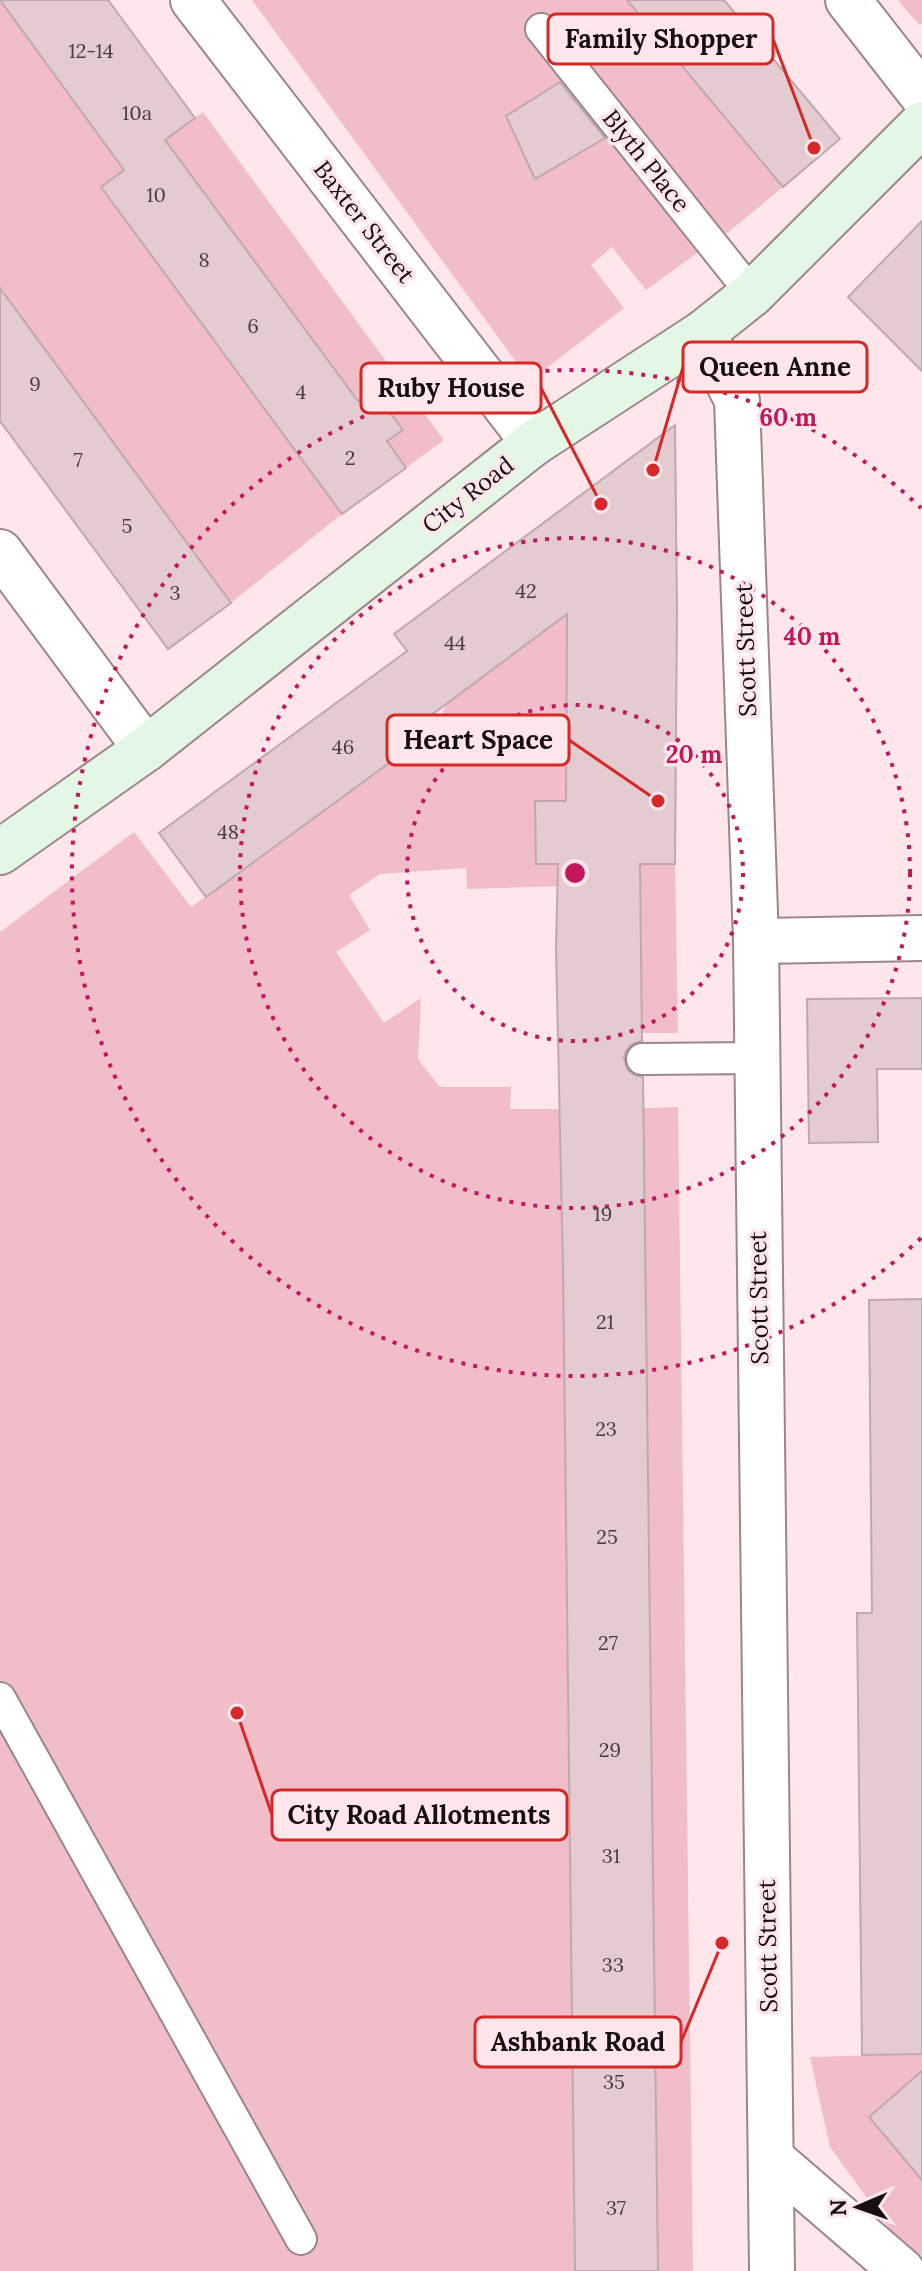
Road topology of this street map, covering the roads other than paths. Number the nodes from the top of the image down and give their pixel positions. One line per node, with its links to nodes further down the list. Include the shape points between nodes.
1 (193, 0): 8 (street, Baxter Street)
2 (848, 0): 4 (street)
3 (541, 29): 6 (lane, Blyth Place)
4 (922, 95)
5 (922, 124): 6 (street, City Road)
6 (752, 294): 7 (street, City Road)
7 (703, 333): 8 (street, City Road); 13 (street, Scott Street, via 737,400)
8 (534, 443): 10 (street, City Road)
9 (0, 552): 10 (street)
10 (146, 749): 11 (street, City Road)
11 (0, 852)
12 (922, 938): 13 (street)
13 (756, 941): 14 (street, Scott Street)
14 (756, 1058): 15 (lane); 17 (street, Scott Street)
15 (642, 1059)
16 (0, 1698): 18 (lane)
17 (771, 2158): 19 (street, Scott Street); 20 (street)
18 (301, 2239)
19 (772, 2271)
20 (902, 2271)

